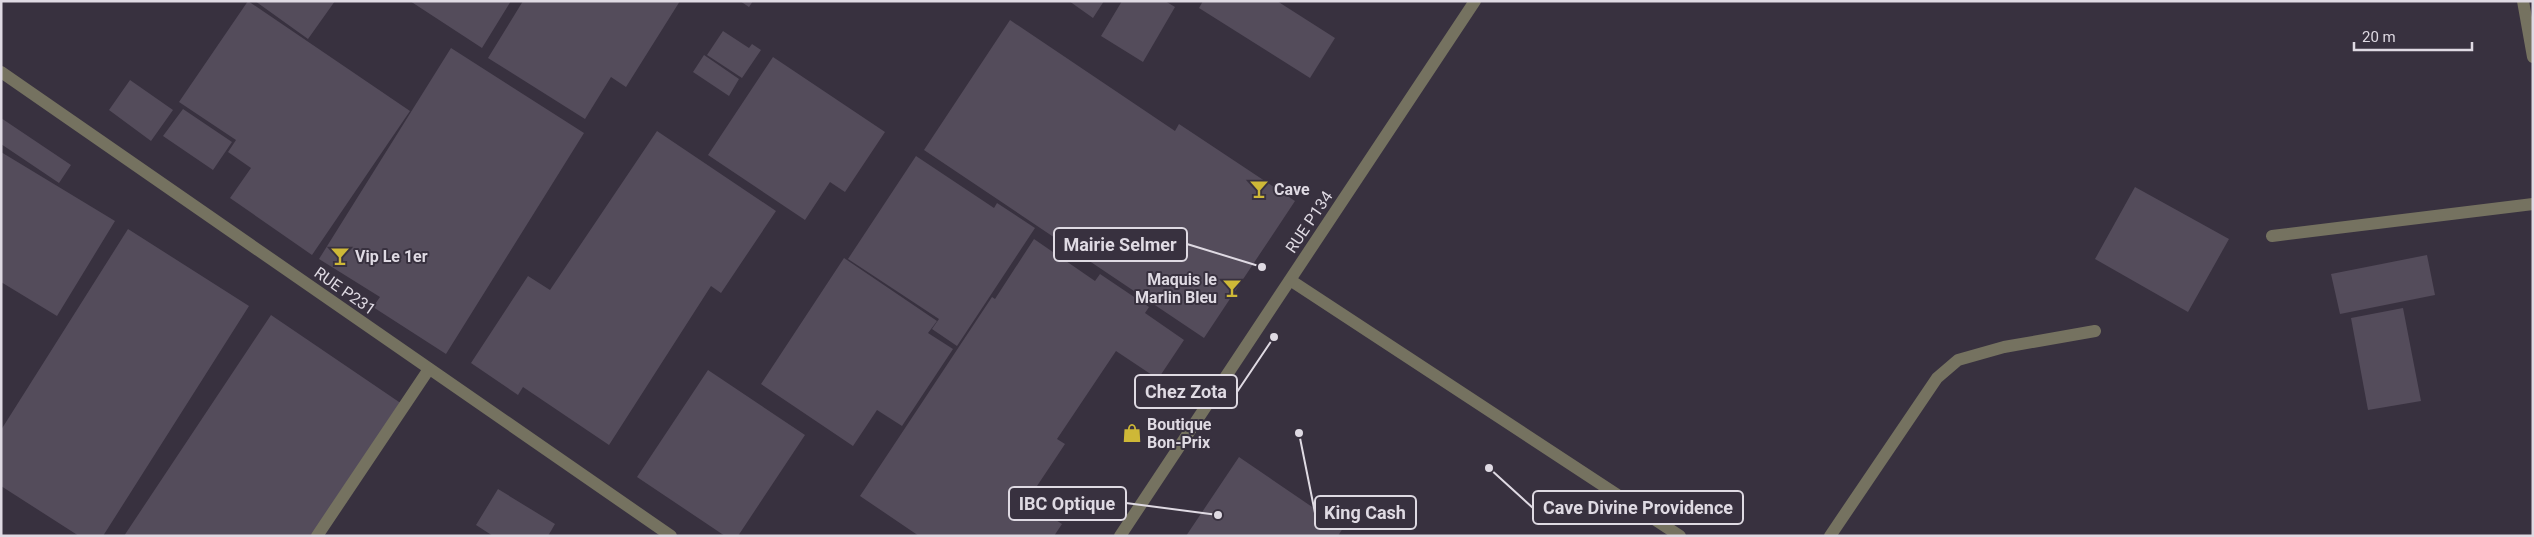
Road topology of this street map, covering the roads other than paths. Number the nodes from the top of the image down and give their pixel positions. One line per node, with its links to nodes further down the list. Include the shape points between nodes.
1 (1475, 1): 7 (street, RUE P134)
2 (2523, 1): 3 (street)
3 (2533, 57)
4 (1, 72): 9 (street, RUE P231)
5 (2533, 204): 6 (street)
6 (2272, 236)
7 (1290, 280): 12 (street, RUE P134); 13 (street)
8 (2095, 331): 14 (street, via 2004,347 1958,360 1937,378)
9 (429, 369): 10 (street); 11 (street, RUE P231)
10 (317, 536)
11 (670, 536)
12 (1120, 536)
13 (1680, 536)
14 (1830, 536)

